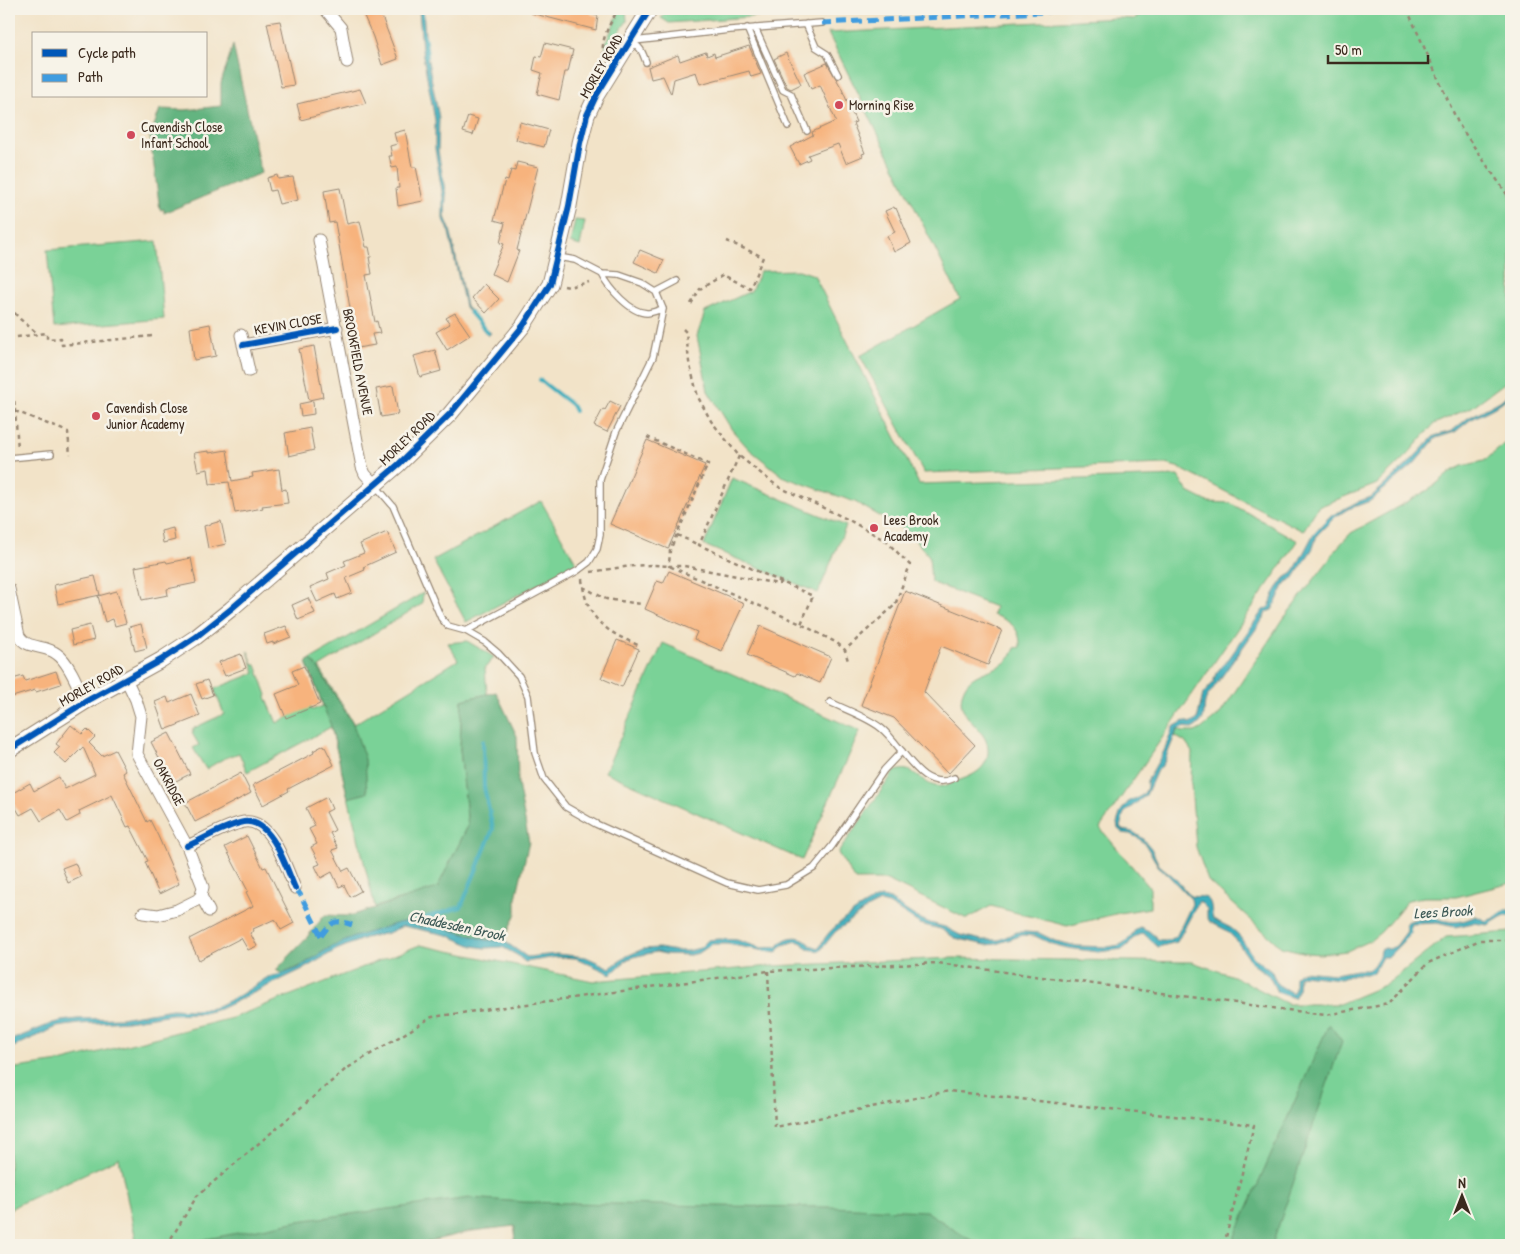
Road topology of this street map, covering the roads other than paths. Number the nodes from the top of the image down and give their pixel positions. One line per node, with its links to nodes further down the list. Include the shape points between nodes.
1 (325, 9): 8 (street, via 341,28)
2 (650, 9): 7 (street, MORLEY ROAD)
3 (822, 23): 4 (lane, MORLEY ROAD)
4 (806, 24): 6 (lane, MORLEY ROAD); 10 (lane, via 816,47 827,54)
5 (747, 28): 6 (lane, MORLEY ROAD); 7 (lane, MORLEY ROAD); 11 (lane)
6 (755, 28): 12 (lane, via 783,90 792,94)
7 (629, 41): 9 (lane, via 637,44); 14 (street, MORLEY ROAD, via 587,116)
8 (346, 62)
9 (646, 62)
10 (838, 74)
11 (788, 126)
12 (807, 131)
13 (319, 240): 19 (street, BROOKFIELD AVENUE)
14 (558, 257): 15 (lane, via 575,260); 23 (street, MORLEY ROAD, via 550,284 517,334 450,414)
15 (602, 274): 17 (lane, via 619,275); 18 (lane, via 609,287 630,306 646,313)
16 (677, 281): 17 (lane)
17 (656, 292): 18 (lane)
18 (664, 310): 25 (lane, via 653,357 616,432 600,480 600,535 597,549 589,562)
19 (336, 328): 20 (street, KEVIN CLOSE, via 242,340); 23 (street, BROOKFIELD AVENUE, via 362,467)
20 (249, 371)
21 (51, 454): 22 (lane)
22 (9, 458)
23 (375, 485): 25 (lane, via 392,506 442,618 448,626); 26 (street, MORLEY ROAD, via 210,626)
24 (9, 589): 27 (street, via 22,641 59,654)
25 (466, 631): 30 (lane, via 498,653 519,676 528,696 535,753 544,779 566,807 596,824 727,883 758,890 786,885 814,868 884,770)
26 (126, 679): 27 (street, MORLEY ROAD); 32 (street, OAKRIDGE, via 141,716 137,754)
27 (86, 702): 29 (street, MORLEY ROAD)
28 (830, 702): 30 (lane, via 882,728)
29 (9, 750)
30 (902, 751): 31 (lane, via 930,780 942,782)
31 (954, 778)
32 (187, 846): 33 (street, via 234,825 257,823 267,830); 34 (street, OAKRIDGE, via 204,887)
33 (295, 888)
34 (201, 896): 35 (street, OAKRIDGE); 36 (street, via 177,910 158,915)
35 (209, 911)
36 (143, 913)

